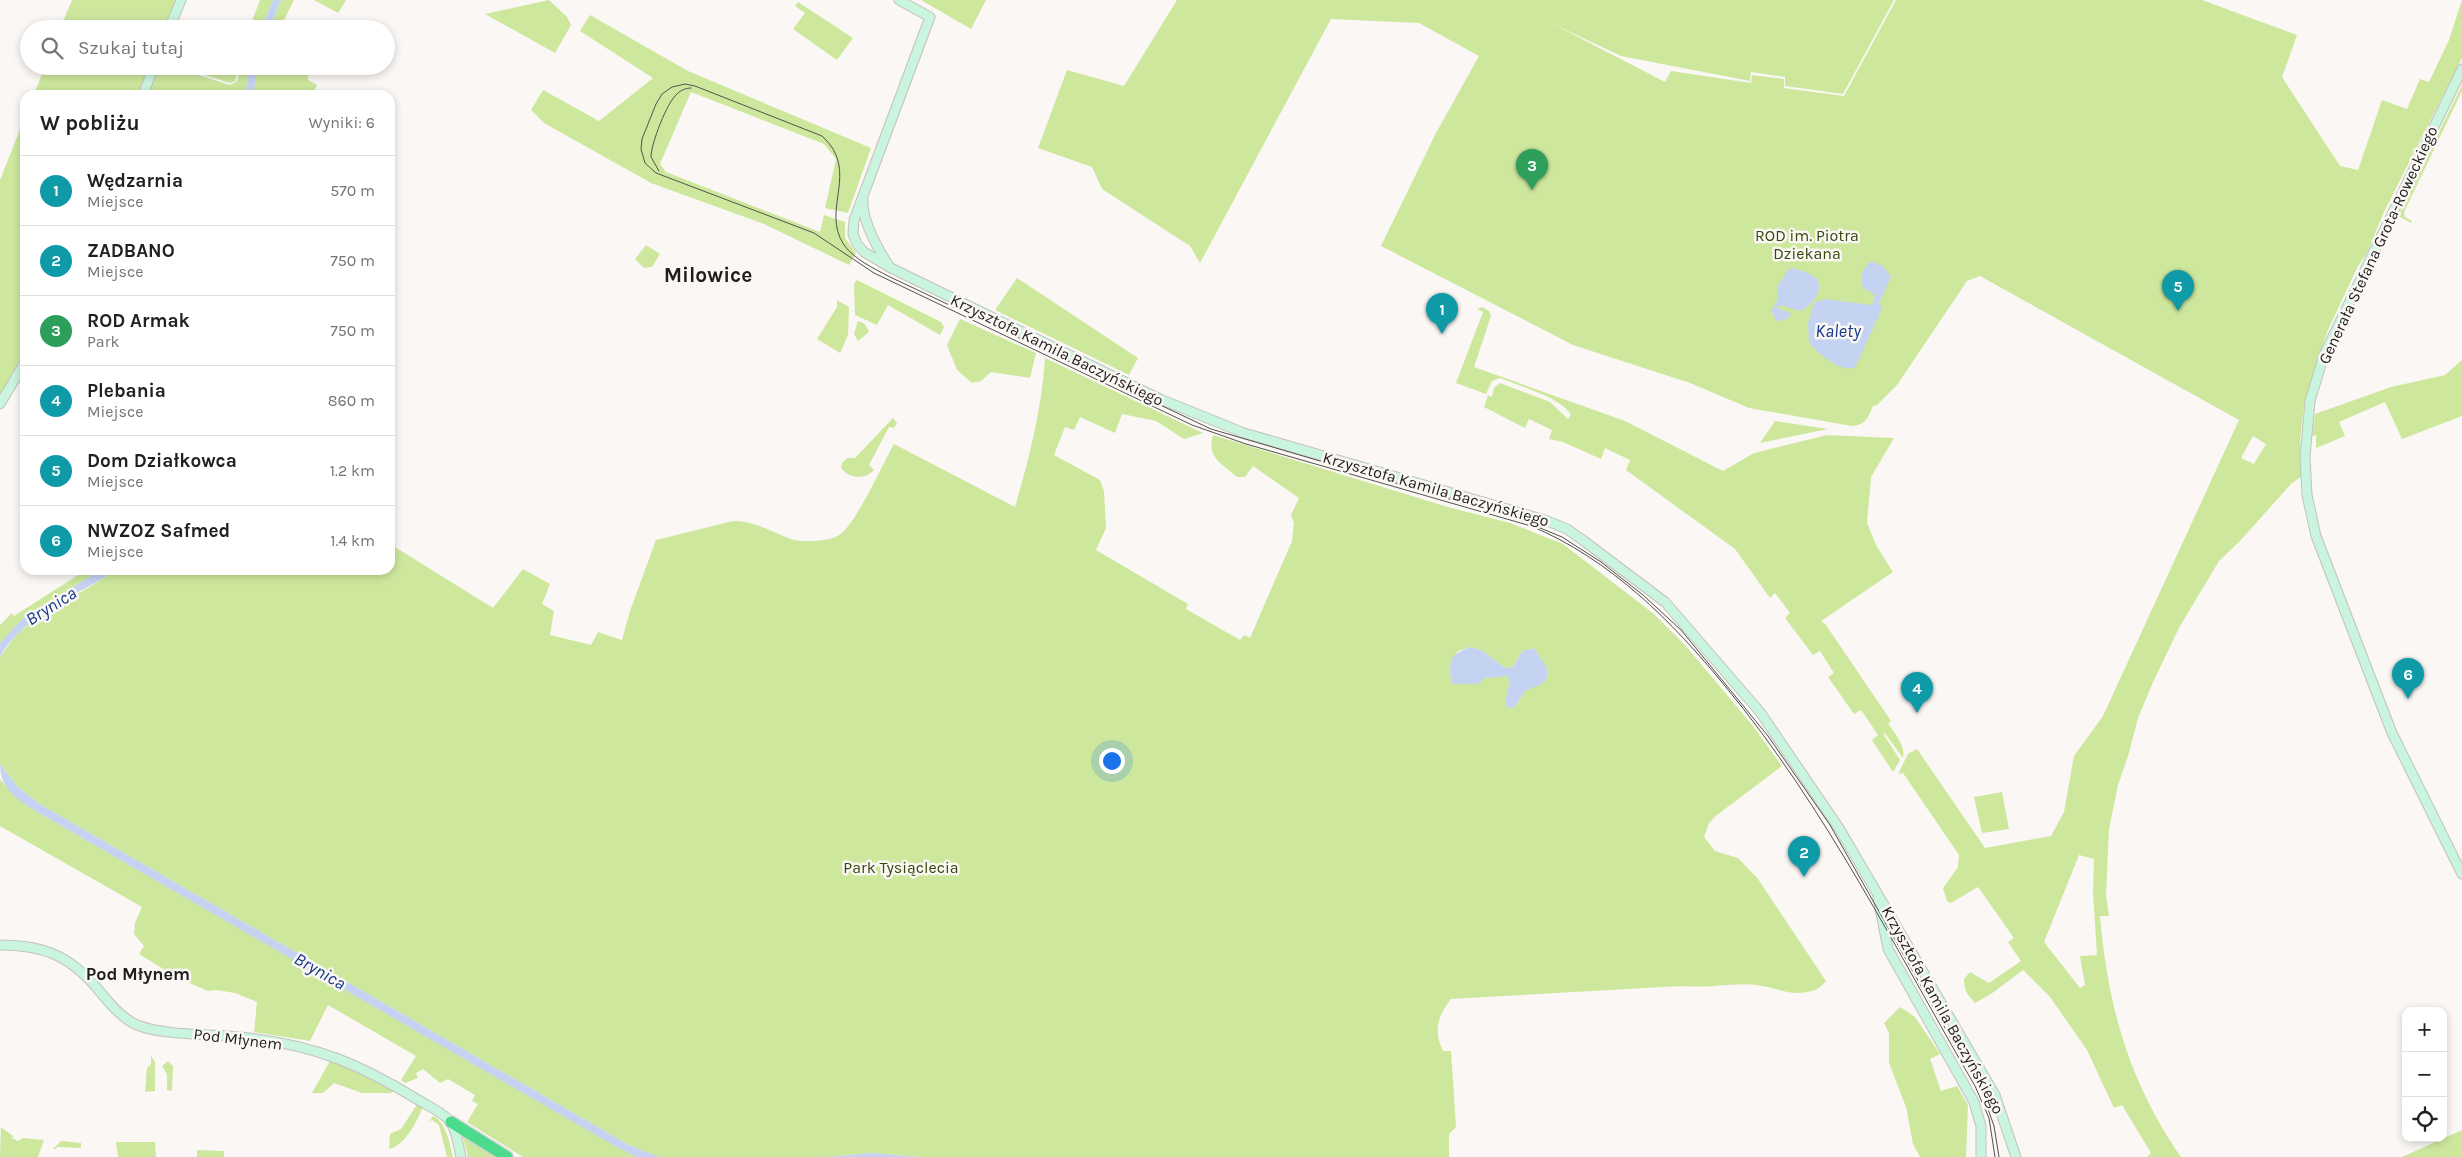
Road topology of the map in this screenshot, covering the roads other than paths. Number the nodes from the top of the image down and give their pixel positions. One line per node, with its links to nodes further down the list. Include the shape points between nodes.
1 (181, 0): 3 (street)
2 (899, 0): 7 (street, Krzysztofa Kamila Baczyńskiego, via 930,17)
3 (173, 20)
4 (2462, 69): 11 (street, Generała Stefana Grota-Roweckiego, via 2324,355 2310,401 2305,457 2312,520 2331,579 2392,733)
5 (151, 75): 6 (street)
6 (145, 90)
7 (864, 195): 8 (street, Krzysztofa Kamila Baczyńskiego, via 866,218); 8 (street, Krzysztofa Kamila Baczyńskiego, via 854,220 855,239 864,252)
8 (890, 268): 12 (street, Krzysztofa Kamila Baczyńskiego, via 1208,420 1273,442 1535,516 1567,529 1680,616 1760,712 1797,764 1840,828)
9 (20, 370): 10 (street)
10 (0, 404)
11 (2462, 874)
12 (1877, 893): 17 (street, Krzysztofa Kamila Baczyńskiego, via 1888,949 1974,1102 1981,1126); 18 (street, Krzysztofa Kamila Baczyńskiego, via 1995,1095)
13 (0, 945): 14 (street, Pod Młynem, via 45,949 62,957 87,976 119,1012 136,1024 156,1030 250,1038 329,1054 360,1066 396,1086)
14 (451, 1122): 15 (street); 16 (highway)
15 (461, 1157)
16 (507, 1157)
17 (1981, 1157)
18 (2016, 1157)

